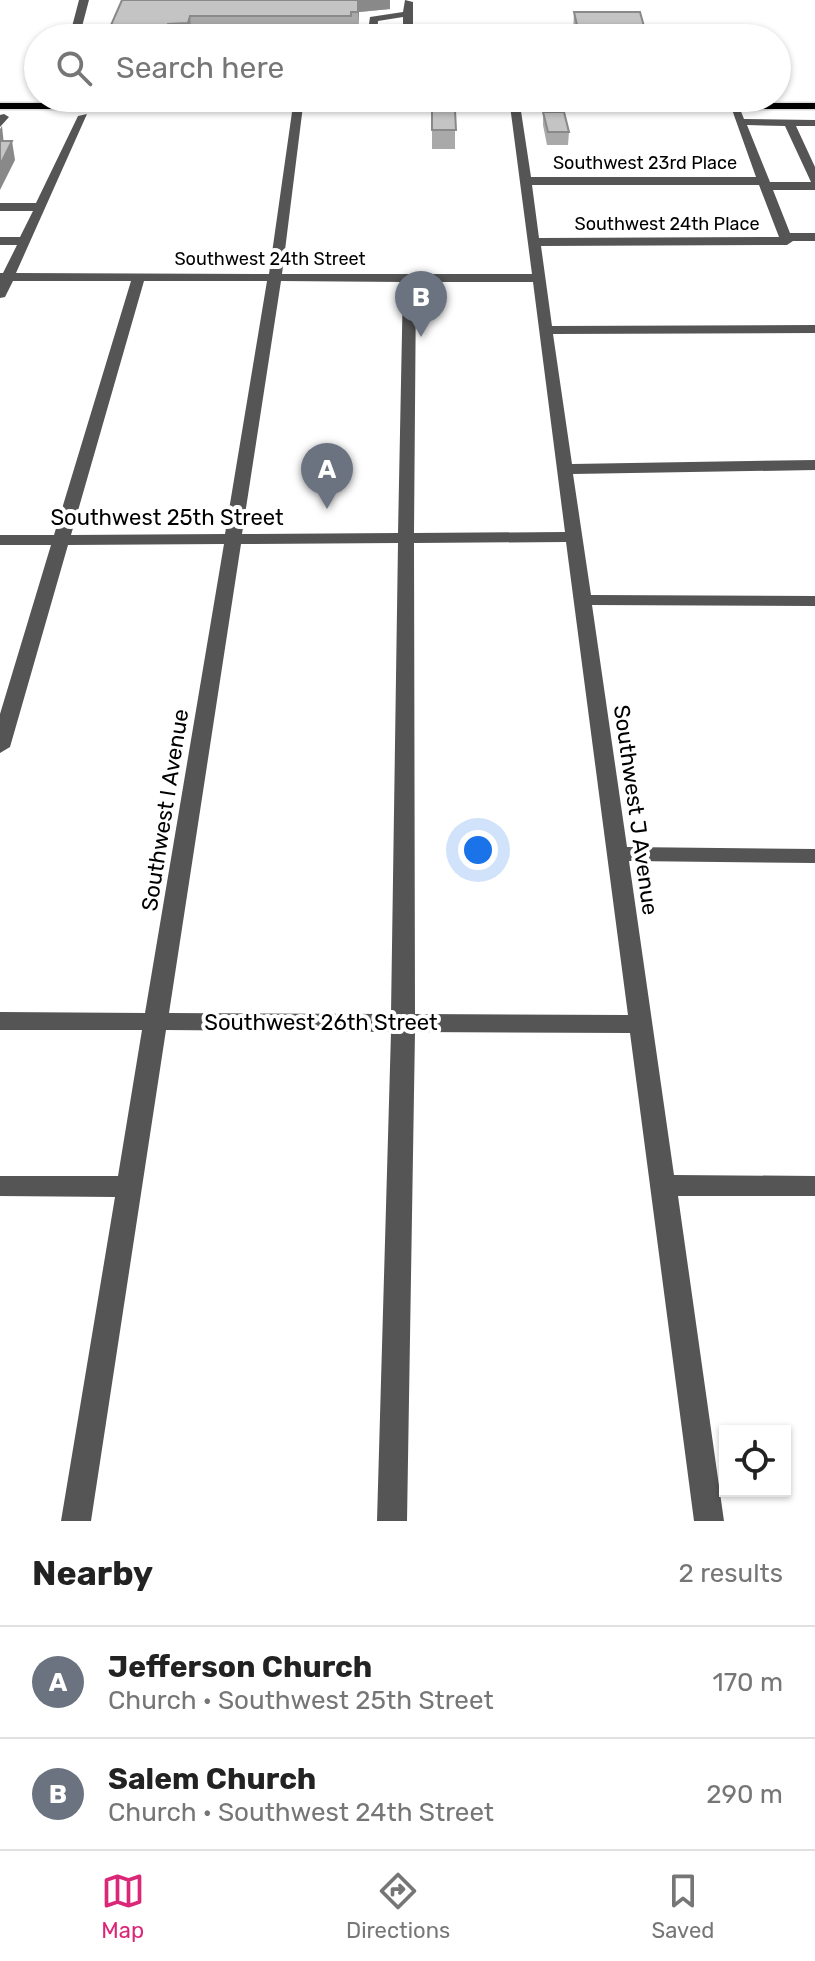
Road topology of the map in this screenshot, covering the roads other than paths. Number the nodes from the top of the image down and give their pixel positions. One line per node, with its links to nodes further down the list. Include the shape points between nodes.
1 (84, 0): 4 (street)
2 (408, 0): 3 (street)
3 (408, 14): 5 (street, via 373,19); 6 (street)
4 (78, 24)
5 (373, 24)
6 (408, 24)
7 (815, 106): 8 (main road)
8 (791, 108)
9 (24, 109): 18 (main road)
10 (178, 112): 19 (main road)
11 (296, 112): 35 (street, Southwest I Avenue)
12 (517, 112): 23 (street, Southwest J Avenue)
13 (674, 112): 16 (main road)
14 (717, 112): 16 (main road)
15 (756, 112): 16 (main road)
16 (737, 114): 17 (main road); 20 (street); 24 (street, Southwest 24th Place)
17 (815, 115)
18 (1, 116): 19 (main road)
19 (83, 116): 27 (street)
20 (789, 123): 21 (street); 22 (street)
21 (815, 123)
22 (815, 180)
23 (526, 181): 24 (street, Southwest 23rd Place); 32 (street, Southwest J Avenue)
24 (765, 184): 25 (street, Southwest 23rd Place); 28 (street, Southwest 24th Place)
25 (815, 186)
26 (0, 207): 27 (street)
27 (41, 207): 31 (street)
28 (787, 237): 29 (street); 32 (street, Southwest 24th Place, via 778,243)
29 (815, 237)
30 (0, 241): 31 (street)
31 (25, 241): 33 (street)
32 (535, 242): 37 (street, Southwest J Avenue)
33 (4, 277): 34 (street, Southwest 24th Street); 38 (street)
34 (139, 277): 35 (street, Southwest 24th Street); 45 (street)
35 (275, 277): 36 (street, Southwest 24th Street); 46 (street, Southwest I Avenue)
36 (410, 278): 37 (street, Southwest 24th Street); 44 (street)
37 (539, 278): 40 (street, Southwest J Avenue)
38 (0, 294)
39 (815, 329): 40 (street)
40 (546, 330): 42 (street, Southwest J Avenue)
41 (815, 465): 42 (street)
42 (565, 469): 43 (street, Southwest J Avenue)
43 (575, 537): 44 (street, Southwest 25th Street); 48 (street, Southwest J Avenue)
44 (406, 538): 46 (street, Southwest 25th Street); 55 (street)
45 (61, 539): 46 (street, Southwest 25th Street); 47 (street, Southwest 25th Street); 50 (street)
46 (233, 539): 54 (street, Southwest I Avenue)
47 (0, 540)
48 (583, 600): 49 (street); 51 (street, Southwest J Avenue)
49 (815, 601)
50 (0, 747)
51 (618, 854): 52 (street); 56 (street, Southwest J Avenue)
52 (815, 856)
53 (0, 1021): 54 (street, Southwest 26th Street)
54 (156, 1021): 55 (street, Southwest 26th Street); 60 (street, Southwest I Avenue)
55 (403, 1023): 56 (street, Southwest 26th Street); 62 (street)
56 (641, 1024): 57 (street, Southwest J Avenue)
57 (663, 1185): 59 (street); 63 (street, Southwest J Avenue)
58 (0, 1186): 60 (street)
59 (815, 1186)
60 (130, 1187): 61 (street, Southwest I Avenue)
61 (76, 1521)
62 (392, 1521)
63 (709, 1521)

